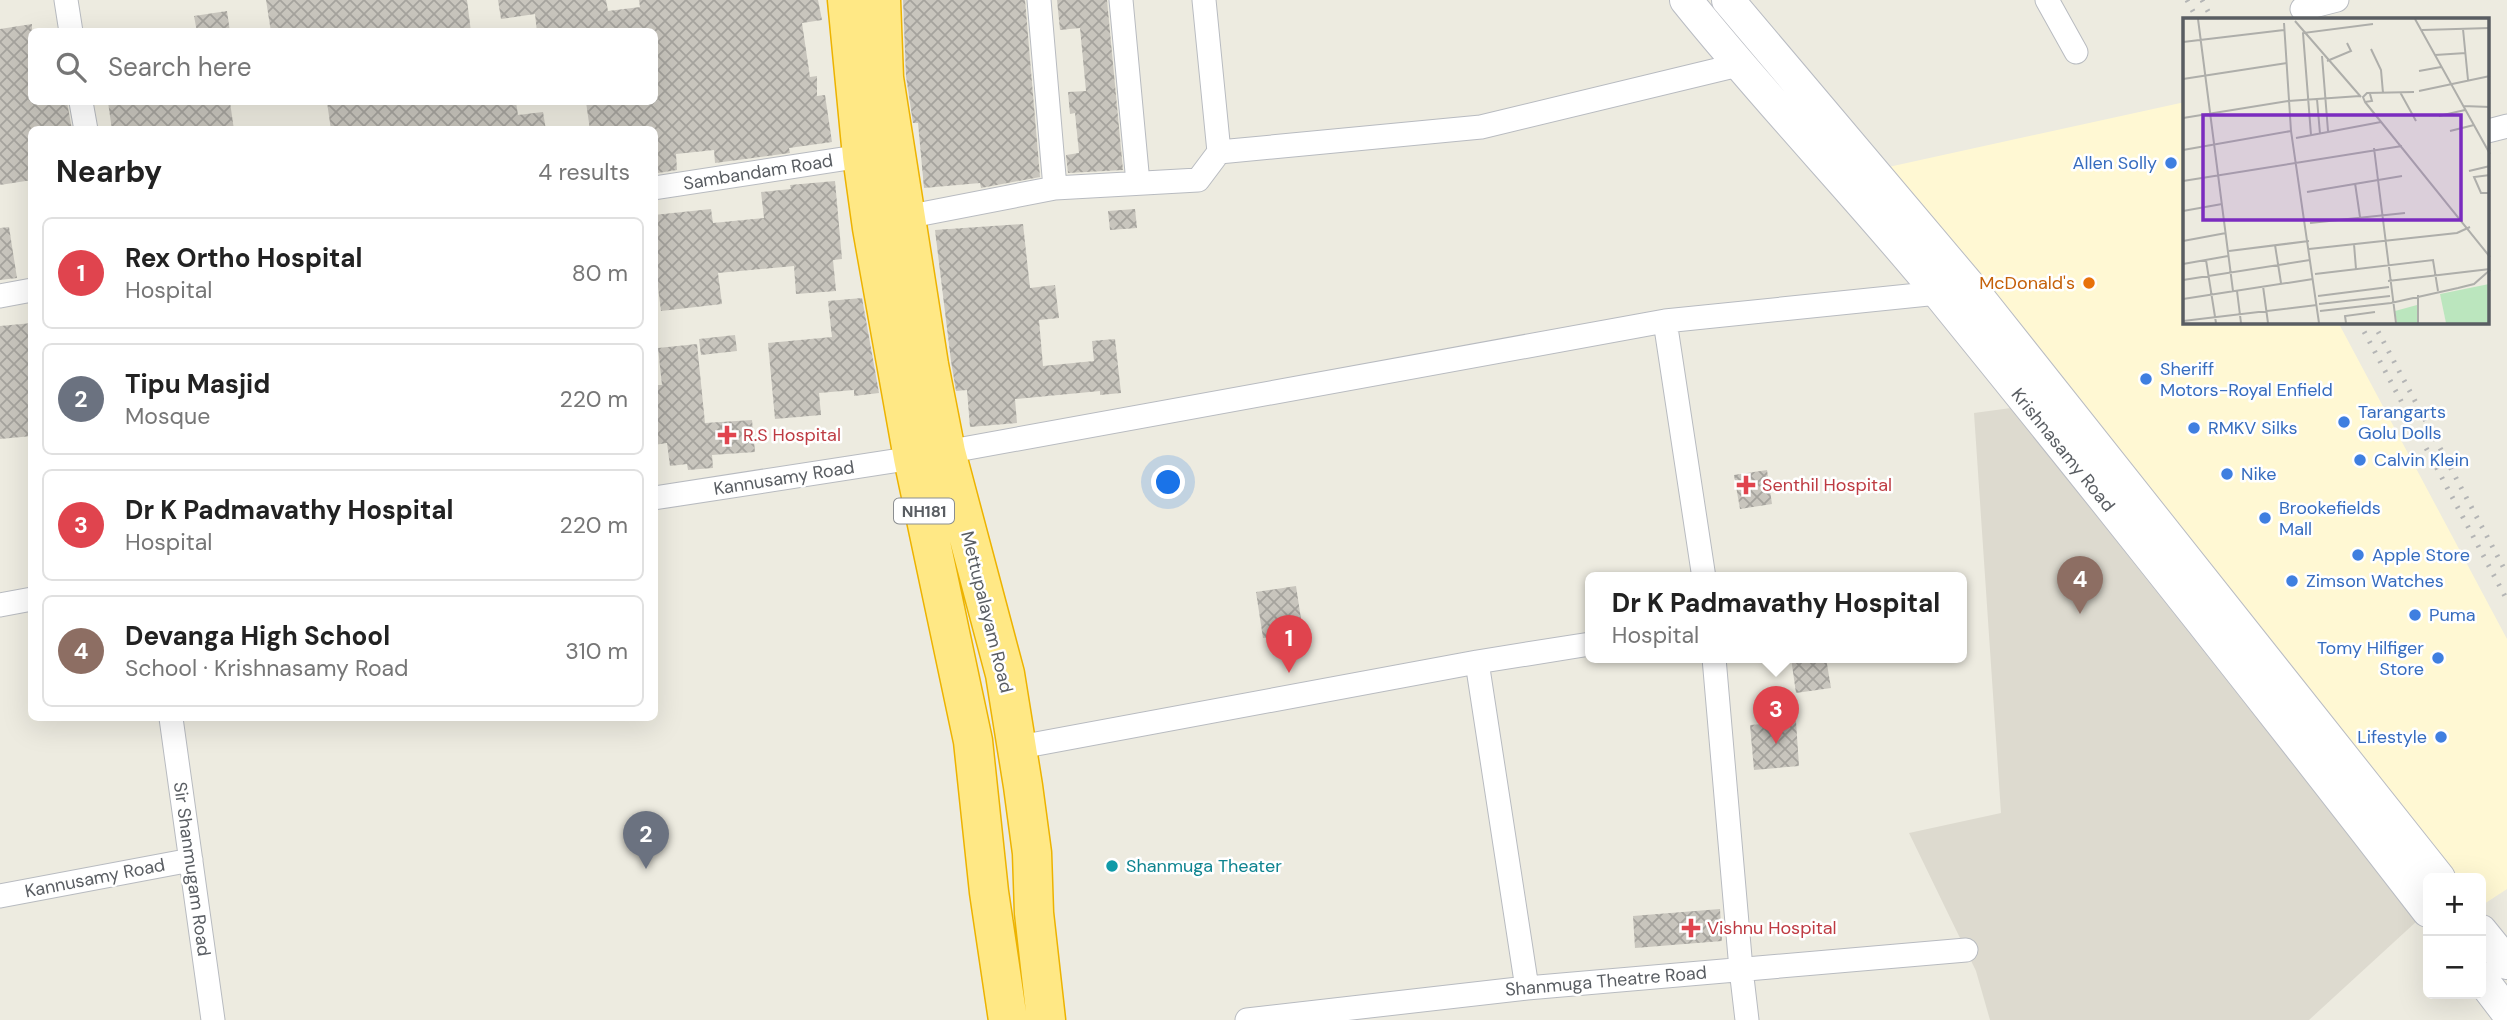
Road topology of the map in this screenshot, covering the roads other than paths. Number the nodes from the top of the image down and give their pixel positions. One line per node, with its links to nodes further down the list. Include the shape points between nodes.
1 (66, 0): 12 (street)
2 (847, 0): 20 (highway, Mettupalayam Road / NH181)
3 (881, 0): 24 (highway, Mettupalayam Road / NH181, via 884,78)
4 (1040, 0): 23 (street)
5 (1121, 0): 21 (street)
6 (1204, 0): 19 (street)
7 (1686, 0): 14 (main road, Krishnasamy Road)
8 (1727, 0): 40 (main road, via 1967,283)
9 (2047, 0): 13 (street)
10 (2337, 0): 11 (street)
11 (2302, 9)
12 (70, 28)
13 (2076, 52)
14 (1738, 65): 19 (street, via 1481,127); 26 (main road, Krishnasamy Road)
15 (82, 105): 16 (street)
16 (85, 126)
17 (2507, 126): 18 (street)
18 (2490, 130)
19 (1219, 152): 21 (street, via 1198,180)
20 (862, 156): 22 (street, Sambandam Road); 29 (highway, Mettupalayam Road / NH181, via 872,228)
21 (1138, 183): 23 (street)
22 (658, 187)
23 (1055, 188): 24 (street)
24 (906, 217): 29 (highway, Mettupalayam Road / NH181, via 929,365)
25 (28, 291): 27 (street)
26 (1938, 293): 28 (street, Kannusamy Road); 42 (main road, Krishnasamy Road)
27 (0, 296)
28 (1665, 321): 29 (street, Kannusamy Road); 31 (street)
29 (930, 455): 30 (street, Kannusamy Road); 38 (highway, Mettupalayam Road / NH181, via 1005,674); 51 (highway, Mettupalayam Road / NH181)
30 (658, 497)
31 (1703, 572)
32 (28, 600): 33 (street)
33 (0, 605)
34 (1585, 645): 35 (street)
35 (1478, 662): 38 (street); 48 (street)
36 (1714, 663): 46 (street)
37 (171, 721): 39 (street, Sir Shanmugam Road)
38 (1015, 748): 52 (highway, Mettupalayam Road / NH181, via 1032,853)
39 (191, 860): 41 (street, Kannusamy Road); 50 (street, Sir Shanmugam Road)
40 (2435, 873)
41 (0, 896)
42 (2423, 905)
43 (2485, 936): 45 (main road)
44 (1966, 950): 46 (street, Shanmuga Theatre Road)
45 (2507, 963)
46 (1741, 969): 48 (street, Shanmuga Theatre Road); 54 (street)
47 (2486, 985): 49 (main road)
48 (1527, 988): 53 (street, Shanmuga Theatre Road)
49 (2507, 1012)
50 (213, 1020)
51 (1008, 1020)
52 (1046, 1020)
53 (1247, 1020)
54 (1747, 1020)

